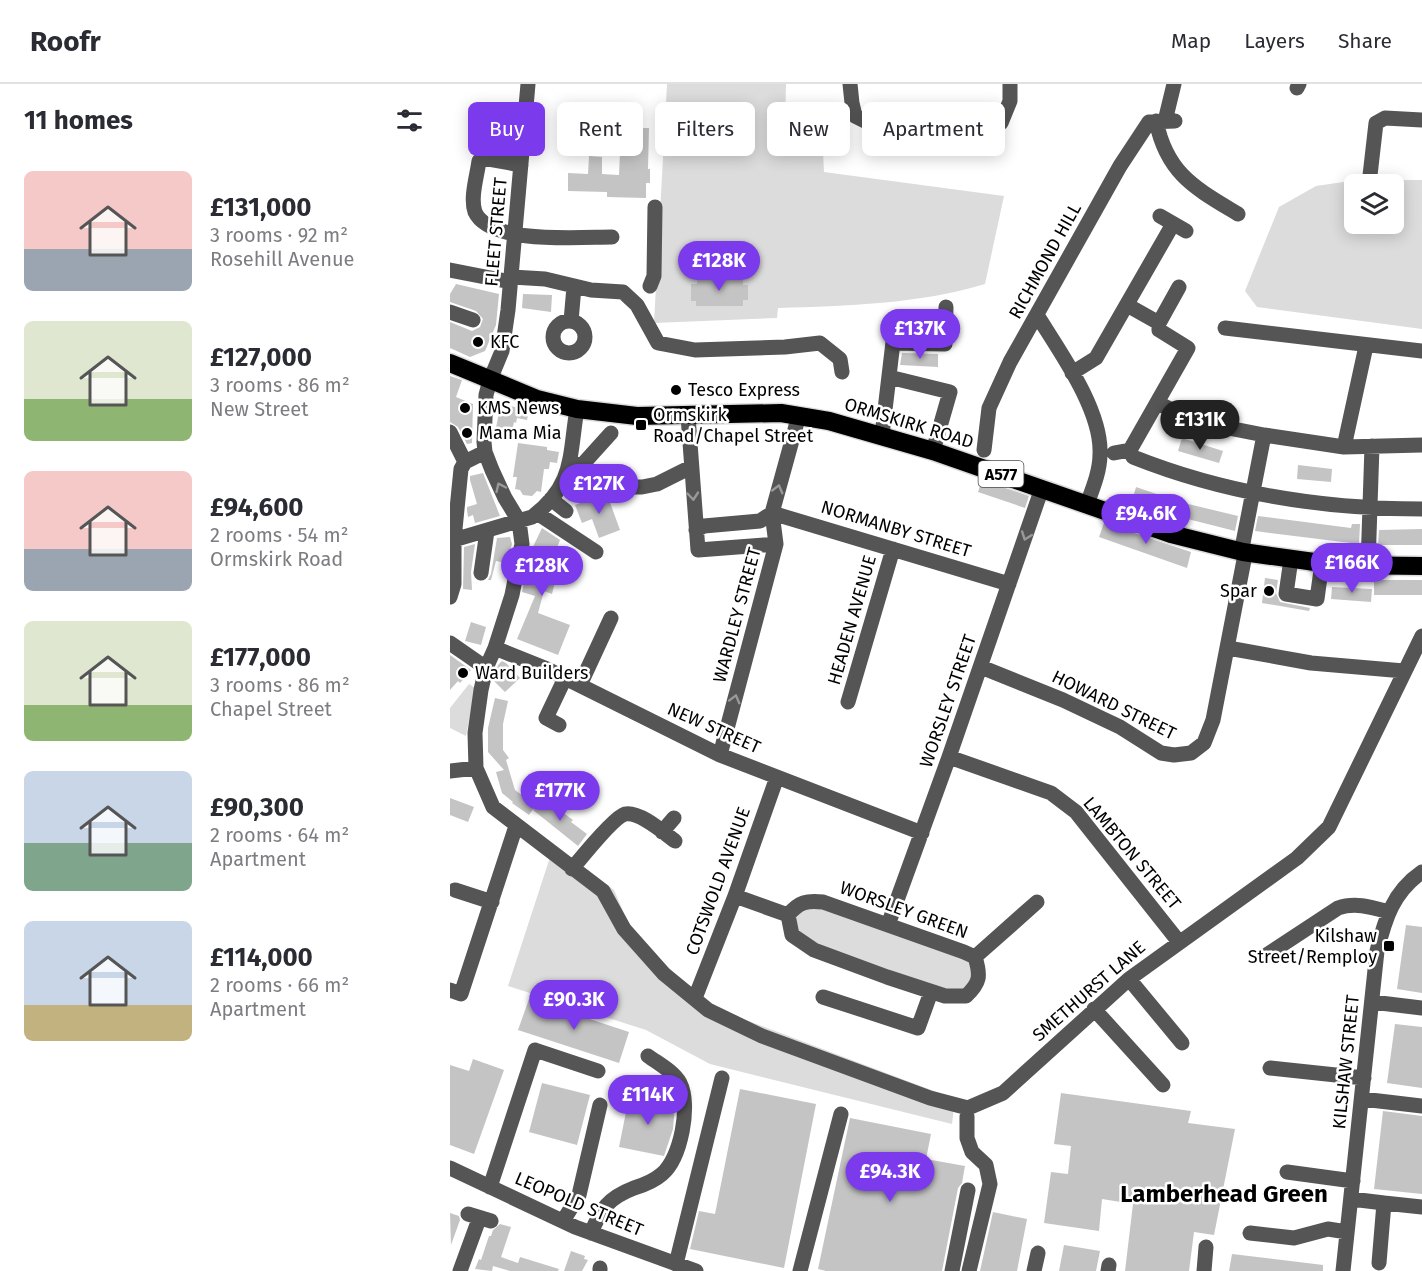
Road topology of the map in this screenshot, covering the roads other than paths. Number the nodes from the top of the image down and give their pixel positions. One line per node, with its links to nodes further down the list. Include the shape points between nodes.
1 (528, 84): 7 (street, FLEET STREET)
2 (850, 84): 3 (street, via 855,116 869,123 982,129 1001,123 1010,101)
3 (1010, 84)
4 (1174, 84): 6 (street)
5 (1422, 120): 8 (street, via 1385,118 1376,123)
6 (1165, 121): 10 (street, via 1164,150 1178,170 1202,192); 22 (street, RICHMOND HILL, via 1149,122)
7 (521, 165): 12 (street, FLEET STREET); 12 (street, via 483,158 479,161 473,204 483,222)
8 (1370, 174)
9 (655, 207): 18 (street, via 653,286)
10 (1238, 214)
11 (1173, 224): 19 (street)
12 (516, 234): 13 (street); 15 (street, FLEET STREET)
13 (612, 237)
14 (450, 271): 15 (street)
15 (512, 280): 16 (street, via 545,279); 35 (street, FLEET STREET, via 502,351)
16 (574, 287): 18 (street); 25 (street)
17 (1179, 287): 26 (street)
18 (623, 292): 32 (street, via 637,305 658,343 695,350 820,343 840,359)
19 (1127, 305): 26 (street); 33 (street, via 1096,358)
20 (946, 307): 28 (street, via 945,344)
21 (450, 312): 24 (street)
22 (1037, 315): 33 (street); 47 (street, RICHMOND HILL, via 989,408)
23 (896, 317): 28 (street)
24 (473, 320)
25 (571, 321)
26 (1159, 323): 36 (street, via 1159,330 1188,348)
27 (1225, 328): 29 (street)
28 (893, 344): 34 (street)
29 (1366, 346): 30 (street); 45 (street)
30 (1422, 351)
31 (450, 363): 35 (highway, ORMSKIRK ROAD / A577)
32 (842, 372)
33 (1071, 373): 58 (street, via 1091,411 1100,444 1097,473)
34 (889, 377): 42 (street); 49 (street, via 950,392)
35 (490, 380): 37 (highway, ORMSKIRK ROAD / A577, via 537,399); 50 (street, FLEET STREET, via 485,402)
36 (1158, 403): 43 (street, via 1193,420); 48 (street)
37 (577, 409): 39 (highway, ORMSKIRK ROAD / A577, via 638,416); 54 (street)
38 (798, 415): 39 (highway, ORMSKIRK ROAD / A577); 42 (highway, ORMSKIRK ROAD / A577); 63 (street, WARDLEY STREET, one-way to 38)
39 (688, 416): 53 (street)
40 (450, 432): 52 (street)
41 (611, 433): 54 (street, via 583,464)
42 (882, 435): 49 (highway, ORMSKIRK ROAD / A577)
43 (1263, 435): 45 (street); 56 (street, HOWARD STREET)
44 (1422, 445): 46 (street)
45 (1344, 447): 46 (street)
46 (1372, 447): 59 (street)
47 (984, 450)
48 (1130, 450): 51 (street); 56 (street, via 1133,457 1166,470)
49 (933, 451): 55 (highway, ORMSKIRK ROAD / A577)
50 (485, 452): 52 (street); 64 (street, one-way to 50)
51 (1114, 453)
52 (465, 462): 67 (street)
53 (691, 468): 54 (street, via 642,487 602,487); 65 (street, one-way to 65)
54 (568, 473): 57 (street)
55 (1042, 488): 58 (highway, ORMSKIRK ROAD / A577); 77 (street, WORSLEY STREET, one-way to 77)
56 (1252, 494): 59 (street, via 1302,503); 71 (street, HOWARD STREET)
57 (551, 499): 61 (street); 62 (street)
58 (1087, 504): 71 (highway, ORMSKIRK ROAD / A577, via 1171,534)
59 (1370, 508): 60 (street); 74 (street)
60 (1422, 509)
61 (566, 511)
62 (537, 513): 64 (street); 70 (street)
63 (772, 513): 65 (street, via 760,521); 68 (street, WARDLEY STREET); 69 (street, NORMANBY STREET)
64 (519, 521): 66 (street); 82 (street, via 521,554)
65 (696, 530): 68 (street, via 698,550)
66 (487, 531): 67 (street); 76 (street)
67 (452, 540): 78 (street, via 454,584)
68 (776, 544): 91 (street, WARDLEY STREET, one-way to 68)
69 (893, 549): 77 (street, NORMANBY STREET); 89 (street, HEADEN AVENUE)
70 (596, 552)
71 (1243, 552): 72 (highway, ORMSKIRK ROAD / A577); 83 (street, HOWARD STREET)
72 (1291, 559): 73 (highway, ORMSKIRK ROAD / A577); 73 (street, via 1286,594 1317,599)
73 (1322, 563): 74 (highway, ORMSKIRK ROAD / A577)
74 (1368, 566): 75 (highway, ORMSKIRK ROAD / A577)
75 (1422, 566)
76 (482, 573)
77 (1009, 584): 85 (street, WORSLEY STREET)
78 (450, 597)
79 (611, 618): 88 (street)
80 (1422, 636): 84 (street, SMETHURST LANE)
81 (450, 643): 86 (street)
82 (495, 648): 86 (street); 87 (street, NEW STREET)
83 (1228, 648): 84 (street, via 1311,663); 85 (street, HOWARD STREET, via 1213,720 1204,743 1191,753 1174,756 1161,753 1120,727 1063,700)
84 (1412, 664): 108 (street, SMETHURST LANE, via 1329,827 1298,858)
85 (981, 667): 92 (street, WORSLEY STREET)
86 (486, 668): 93 (street, via 475,733)
87 (566, 678): 88 (street, NEW STREET); 90 (street, via 546,718)
88 (580, 685): 91 (street, NEW STREET)
89 (848, 702)
90 (559, 725)
91 (720, 755): 95 (street, NEW STREET)
92 (949, 757): 98 (street, WORSLEY STREET); 108 (street, LAMBTON STREET, via 1052,793 1076,812)
93 (476, 768): 94 (street); 97 (street, SMETHURST LANE, via 493,807)
94 (450, 771)
95 (777, 777): 98 (street, NEW STREET); 102 (street, COTSWOLD AVENUE)
96 (674, 818): 99 (street, via 668,837 647,820 626,814 615,820)
97 (516, 826): 99 (street, SMETHURST LANE); 103 (street)
98 (922, 832): 107 (street, WORSLEY STREET)
99 (572, 869): 115 (street, SMETHURST LANE, via 603,891 624,929 664,974)
100 (1422, 872): 105 (street, KILSHAW STREET, via 1410,880)
101 (455, 890): 103 (street)
102 (735, 896): 106 (street); 115 (street, COTSWOLD AVENUE)
103 (492, 902): 112 (street, via 461,994)
104 (1037, 902): 110 (street)
105 (1389, 912): 109 (street, via 1348,904); 116 (street, KILSHAW STREET, via 1377,951)
106 (788, 915): 107 (street, WORSLEY GREEN, via 796,904 808,900); 113 (street, WORSLEY GREEN, via 792,935 814,950)
107 (888, 925): 110 (street, WORSLEY GREEN)
108 (1179, 942): 111 (street, SMETHURST LANE)
109 (1265, 956)
110 (975, 957): 113 (street, WORSLEY GREEN, via 979,969 977,985 966,996)
111 (1129, 979): 118 (street, SMETHURST LANE); 119 (street)
112 (450, 990)
113 (931, 992): 114 (street, via 918,1028)
114 (823, 997)
115 (695, 998): 118 (street, SMETHURST LANE, via 708,1010 762,1036 930,1098 968,1108 1003,1093)
116 (1372, 1002): 117 (street); 124 (street, KILSHAW STREET)
117 (1422, 1008)
118 (1094, 1009): 125 (street)
119 (1182, 1043)
120 (648, 1056): 142 (street, via 670,1071 684,1094 685,1109 676,1152 662,1175 605,1205)
121 (1270, 1068): 124 (street)
122 (598, 1071): 134 (street, via 535,1050)
123 (722, 1078): 147 (street)
124 (1364, 1078): 126 (street, KILSHAW STREET)
125 (1163, 1086)
126 (1362, 1099): 128 (street); 133 (street, KILSHAW STREET)
127 (600, 1105): 140 (street, via 579,1195)
128 (1422, 1106)
129 (842, 1114): 148 (street)
130 (967, 1116): 153 (street, via 967,1138 972,1152 986,1165 990,1184)
131 (450, 1168): 134 (street, LEOPOLD STREET)
132 (1287, 1172): 133 (street)
133 (1353, 1181): 136 (street, KILSHAW STREET)
134 (490, 1187): 140 (street, LEOPOLD STREET)
135 (968, 1190): 152 (street)
136 (1351, 1199): 137 (street); 141 (street, KILSHAW STREET)
137 (1384, 1203): 138 (street); 146 (street)
138 (1422, 1207)
139 (480, 1218): 150 (street)
140 (563, 1221): 142 (street, LEOPOLD STREET)
141 (1347, 1232): 143 (street, via 1328,1229 1294,1238); 156 (street, KILSHAW STREET)
142 (591, 1233): 147 (street, LEOPOLD STREET)
143 (1250, 1233)
144 (1206, 1247): 155 (street)
145 (1038, 1253): 154 (street)
146 (1379, 1263)
147 (676, 1264): 151 (street, LEOPOLD STREET)
148 (804, 1268)
149 (450, 1269): 150 (street)
150 (458, 1271)
151 (696, 1271)
152 (952, 1271)
153 (969, 1271)
154 (1034, 1271)
155 (1204, 1271)
156 (1343, 1271)

